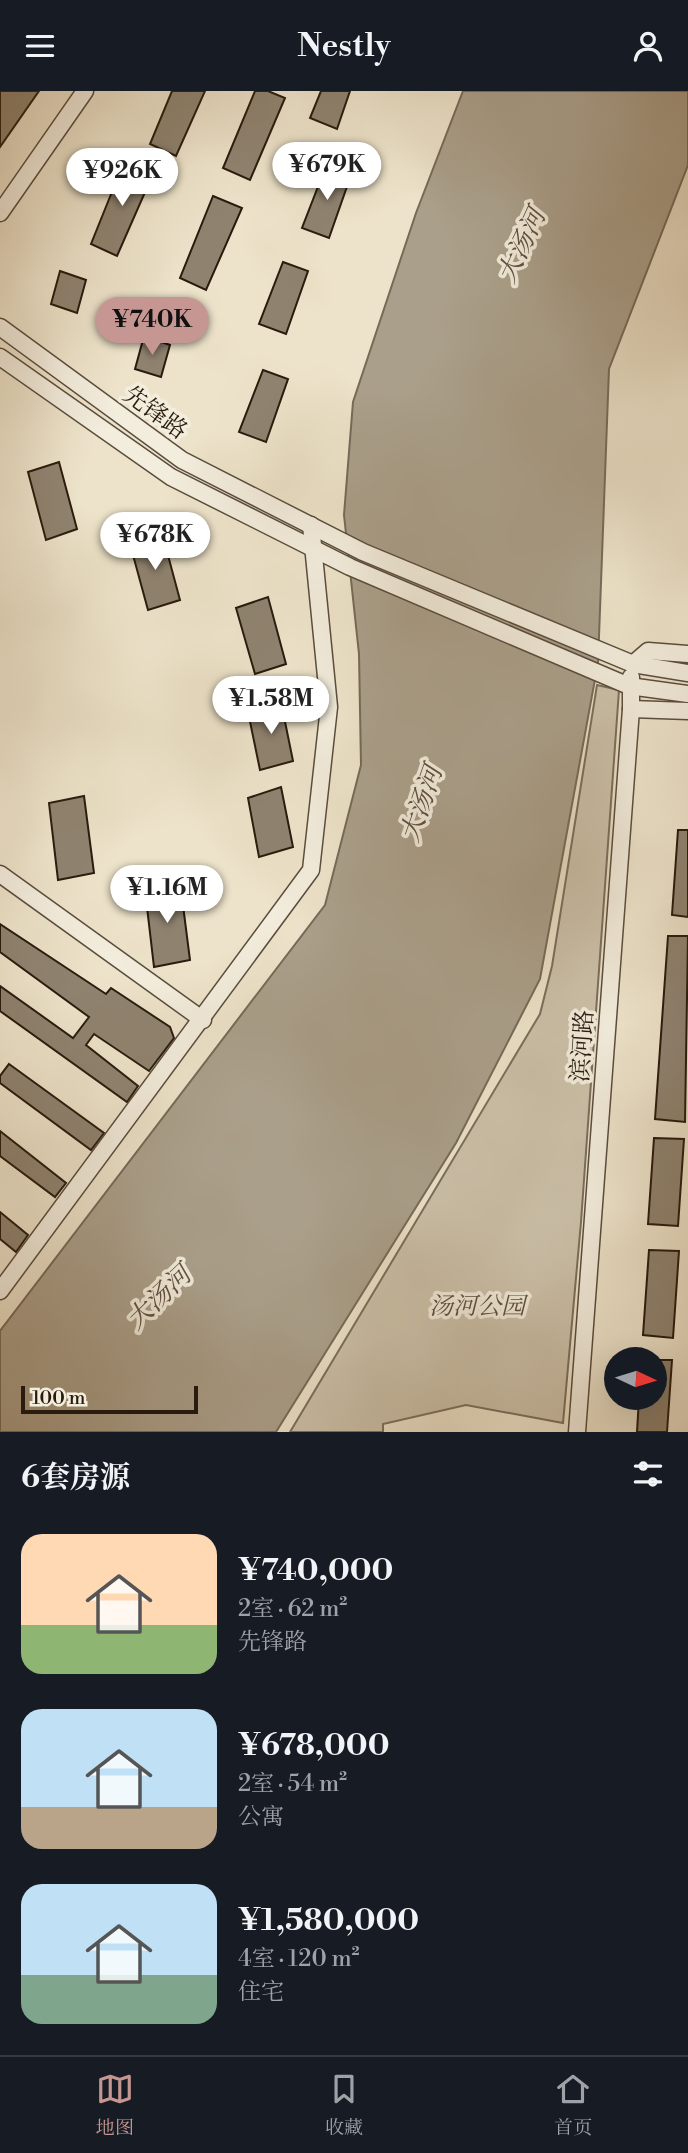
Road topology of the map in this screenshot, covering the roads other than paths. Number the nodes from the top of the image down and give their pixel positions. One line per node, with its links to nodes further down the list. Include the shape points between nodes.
1 (85, 91): 2 (street)
2 (0, 213)
3 (0, 327): 5 (street, 先锋路, via 182,460)
4 (0, 358): 6 (street, via 171,477)
5 (312, 525): 6 (street); 8 (street, 先锋路, via 363,552)
6 (313, 548): 10 (street); 15 (street, via 329,707 311,870)
7 (688, 654): 8 (street, via 648,651)
8 (633, 664): 9 (street, 先锋路); 10 (street, 滨河路)
9 (688, 673)
10 (629, 686): 11 (street); 12 (street, 滨河路)
11 (688, 694)
12 (631, 709): 13 (street); 17 (street, 滨河路)
13 (688, 711)
14 (0, 874): 15 (street)
15 (203, 1020): 16 (street)
16 (0, 1291)
17 (577, 1432)

